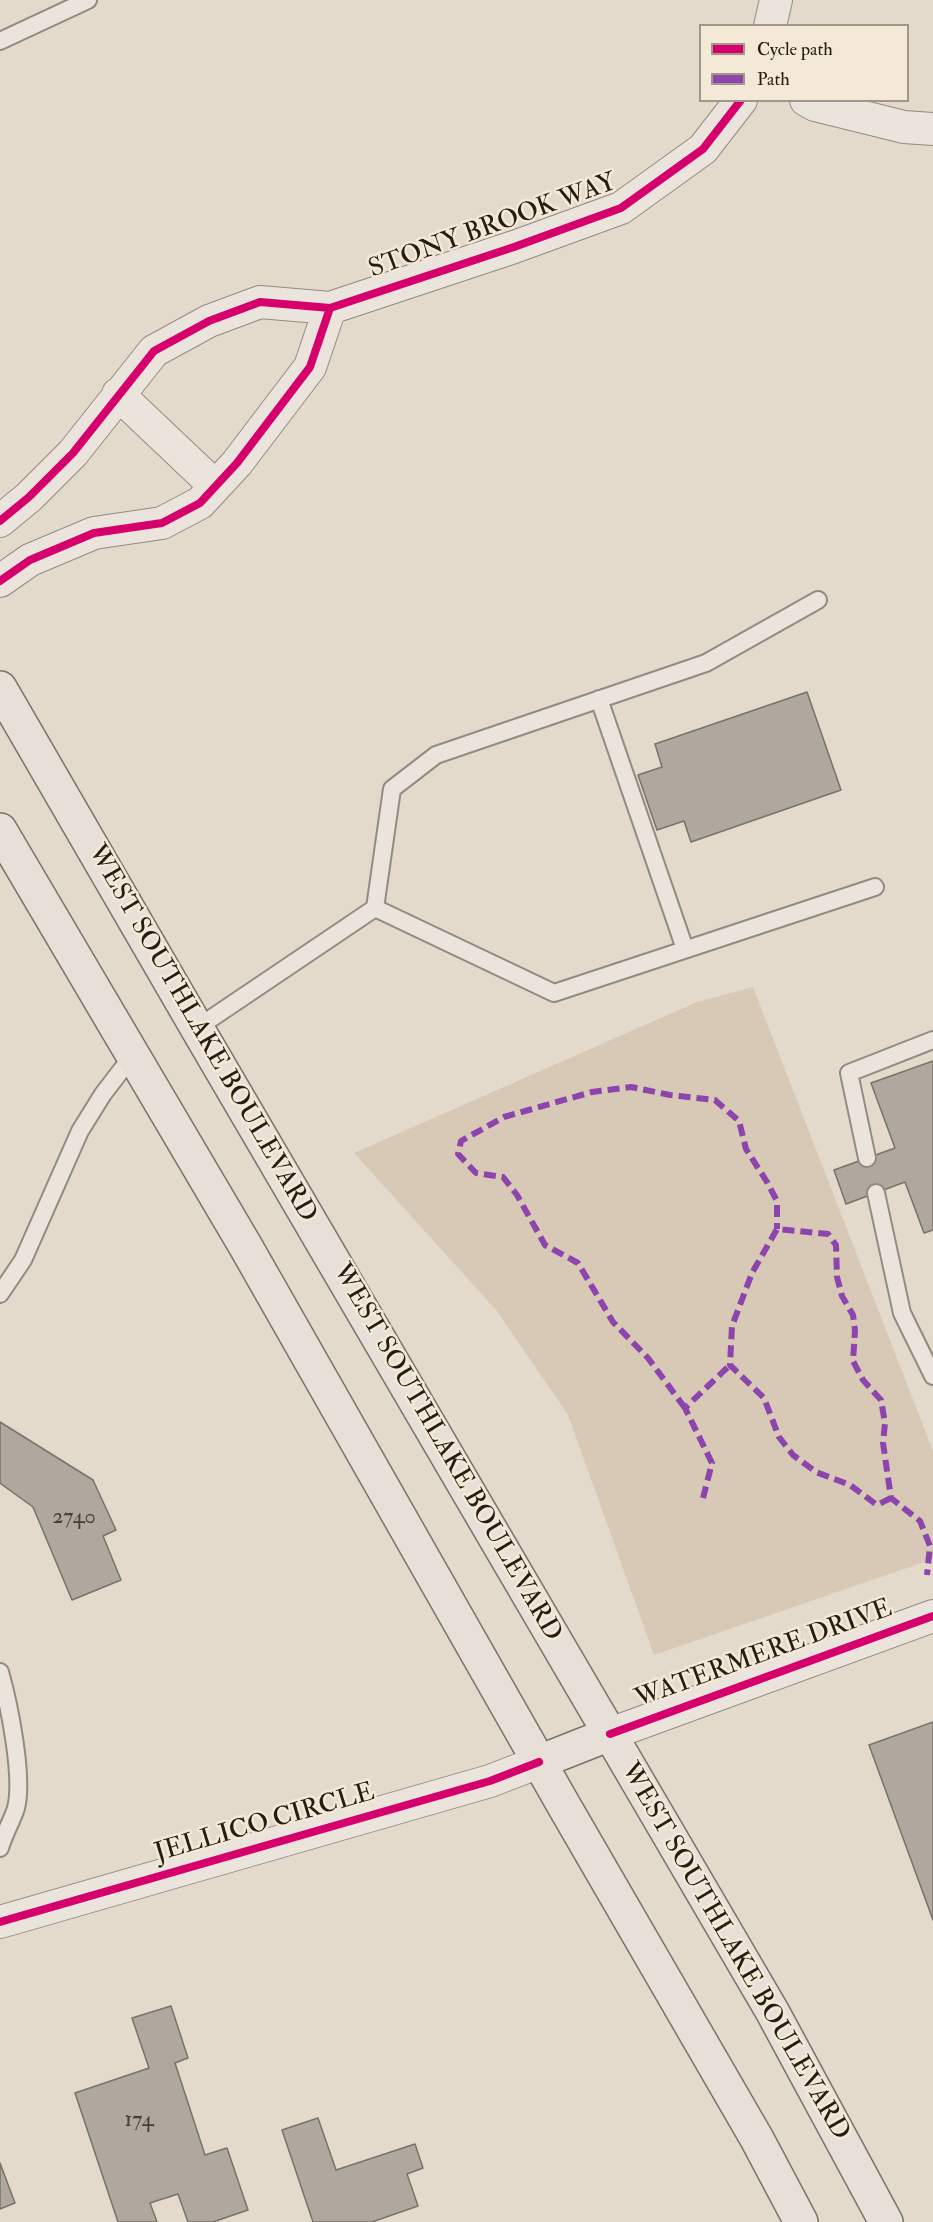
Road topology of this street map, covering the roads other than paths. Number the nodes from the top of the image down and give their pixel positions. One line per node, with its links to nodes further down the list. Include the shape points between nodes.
1 (88, 0): 4 (lane)
2 (776, 0): 3 (street)
3 (770, 24)
4 (0, 41)
5 (739, 102): 8 (street, STONY BROOK WAY, via 703,149 621,207)
6 (810, 102): 7 (street, via 904,127)
7 (933, 129)
8 (330, 308): 9 (street, STONY BROOK WAY, via 260,302 209,321 154,351); 10 (street, via 310,367)
9 (118, 394): 10 (street); 11 (street, STONY BROOK WAY, via 73,453)
10 (215, 486): 12 (street, via 200,503 162,523 94,533 30,560)
11 (0, 521)
12 (0, 580)
13 (818, 600): 15 (lane, via 706,663)
14 (0, 687): 20 (main road, WEST SOUTHLAKE BOULEVARD)
15 (599, 699): 18 (lane, via 436,755 392,789); 19 (lane)
16 (0, 830): 22 (main road)
17 (875, 887): 19 (lane)
18 (375, 908): 19 (lane, via 554,993); 20 (lane)
19 (685, 950)
20 (197, 1028): 29 (main road, WEST SOUTHLAKE BOULEVARD)
21 (933, 1040): 23 (lane, via 849,1073)
22 (133, 1055): 25 (lane, via 80,1131 23,1260); 30 (main road)
23 (867, 1158)
24 (876, 1193): 26 (lane, via 902,1312)
25 (0, 1294)
26 (933, 1376)
27 (933, 1616): 29 (street, WATERMERE DRIVE)
28 (0, 1672): 31 (lane, via 18,1770 16,1807)
29 (610, 1734): 30 (main road); 35 (main road, WEST SOUTHLAKE BOULEVARD, via 772,2011)
30 (539, 1762): 33 (street, JELLICO CIRCLE, via 490,1781); 34 (main road)
31 (0, 1848)
32 (0, 1914): 33 (lane)
33 (0, 1922)
34 (801, 2222)
35 (886, 2222)

